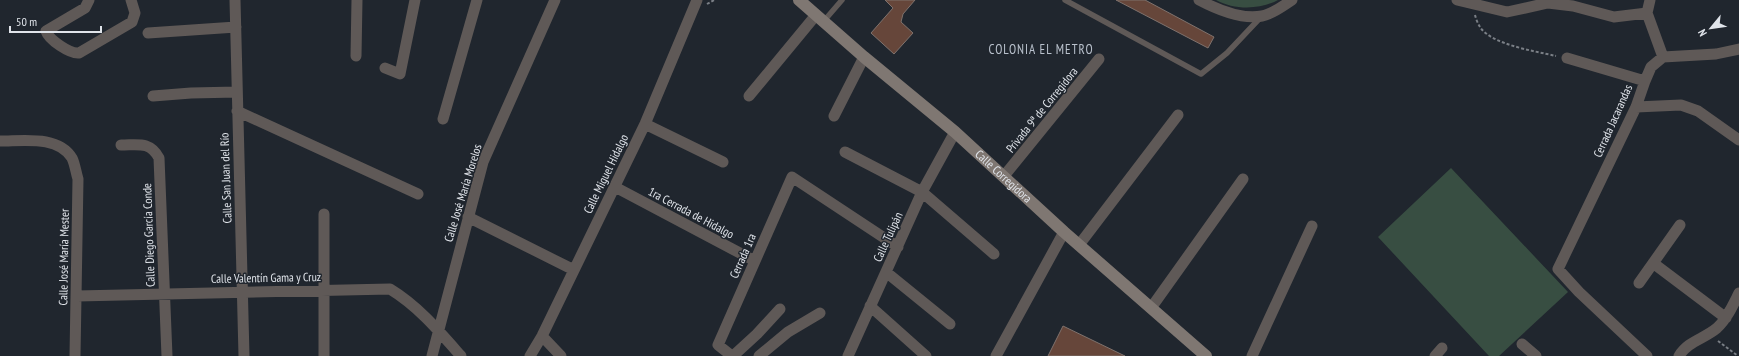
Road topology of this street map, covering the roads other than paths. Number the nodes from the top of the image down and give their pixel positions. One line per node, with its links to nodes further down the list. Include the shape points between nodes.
1 (89, 0): 2 (street, via 85,8 46,31 48,36 71,52 79,53 132,22 135,13)
2 (132, 0)
3 (235, 0): 20 (street, Calle San Juan del Río)
4 (357, 0): 23 (street)
5 (415, 0): 28 (street, via 400,74)
6 (477, 0): 37 (street)
7 (555, 0): 51 (street, Calle José María Morelos, via 483,162)
8 (697, 0): 38 (street, Calle Miguel Hidalgo)
9 (799, 0): 19 (street, Calle Corregidora)
10 (842, 0): 19 (lane)
11 (1065, 0): 18 (lane, via 1201,74 1227,53)
12 (1198, 0): 18 (street, via 1235,15)
13 (1292, 0): 18 (street)
14 (1456, 0): 16 (street)
15 (1650, 0): 17 (street)
16 (1471, 2): 17 (street, via 1506,12 1548,3 1574,6 1614,17)
17 (1647, 13): 25 (street)
18 (1262, 16)
19 (819, 18): 24 (street, Calle Corregidora); 32 (street)
20 (236, 27): 21 (street); 30 (street, Calle San Juan del Río)
21 (148, 33)
22 (1739, 49): 25 (street, via 1710,55)
23 (356, 56)
24 (864, 57): 36 (street); 39 (street, Calle Corregidora)
25 (1663, 57): 29 (street, Cerrada Jacarandas, via 1652,66)
26 (1567, 58): 29 (street)
27 (1099, 59): 45 (street, Privada 9ª de Corregidora)
28 (385, 68)
29 (1645, 81): 33 (street, Cerrada Jacarandas)
30 (237, 92): 31 (street); 34 (street, Calle San Juan del Río)
31 (153, 96)
32 (749, 96)
33 (1636, 107): 40 (street, via 1681,105 1698,110); 93 (street, Cerrada Jacarandas, via 1558,269)
34 (237, 111): 49 (street); 64 (street, Calle San Juan del Río)
35 (1178, 115): 55 (street)
36 (834, 116)
37 (442, 119)
38 (645, 124): 44 (street); 47 (street, Calle Miguel Hidalgo)
39 (955, 132): 45 (street, Calle Corregidora); 48 (street, Calle Tulipán)
40 (1739, 140)
41 (0, 141): 67 (street, Calle José María Mester, via 46,141 61,148 72,159 78,179)
42 (121, 145): 65 (street, Calle Diego García Conde, via 146,145 155,149 159,158)
43 (845, 152): 48 (street)
44 (723, 162)
45 (1004, 176): 54 (street, Calle Corregidora)
46 (1243, 179): 69 (street)
47 (615, 187): 58 (street, 1ra Cerrada de Hidalgo); 60 (street, Calle Miguel Hidalgo)
48 (922, 192): 56 (street, Calle Tulipán); 57 (street)
49 (418, 194)
50 (324, 214): 63 (street)
51 (468, 217): 60 (street); 74 (street, Calle José María Morelos)
52 (1680, 225): 59 (street)
53 (1312, 226): 91 (street)
54 (1064, 232): 55 (street, Calle Corregidora); 89 (street)
55 (1079, 245): 69 (street, Calle Corregidora)
56 (898, 247): 58 (street, Cerrada 1ra, via 792,178); 61 (street, Calle Tulipán)
57 (994, 254)
58 (754, 261): 86 (street, Cerrada 1ra, via 718,345)
59 (1653, 263): 62 (street); 72 (street)
60 (574, 270): 75 (street, Calle Miguel Hidalgo)
61 (886, 272): 68 (street, Calle Tulipán); 73 (street)
62 (1639, 283)
63 (325, 290): 64 (street, Calle Valentín Gama y Cruz); 74 (street, Calle Valentín Gama y Cruz, via 390,289 407,299); 81 (street)
64 (242, 292): 65 (street, Calle Valentín Gama y Cruz); 80 (street, Calle San Juan del Río)
65 (164, 293): 67 (street, Calle Valentín Gama y Cruz); 79 (street, Calle Diego García Conde)
66 (1739, 293): 72 (street)
67 (77, 296): 78 (street, Calle José María Mester)
68 (870, 306): 77 (street, Calle Tulipán); 88 (street)
69 (1151, 308): 90 (street, Calle Corregidora)
70 (780, 309): 86 (street)
71 (820, 313): 87 (street, via 788,332)
72 (1726, 318): 94 (street, via 1708,334 1691,343)
73 (950, 324)
74 (439, 331): 82 (street, Calle José María Morelos); 83 (street, Calle Valentín Gama y Cruz)
75 (542, 336): 84 (street, Calle Miguel Hidalgo); 85 (street)
76 (1522, 344): 92 (street)
77 (850, 355)
78 (75, 356)
79 (167, 356)
80 (244, 356)
81 (324, 356)
82 (432, 356)
83 (461, 356)
84 (530, 356)
85 (561, 356)
86 (733, 356)
87 (759, 356)
88 (926, 356)
89 (996, 356)
90 (1206, 356)
91 (1252, 356)
92 (1536, 356)
93 (1647, 356)
94 (1679, 356)

